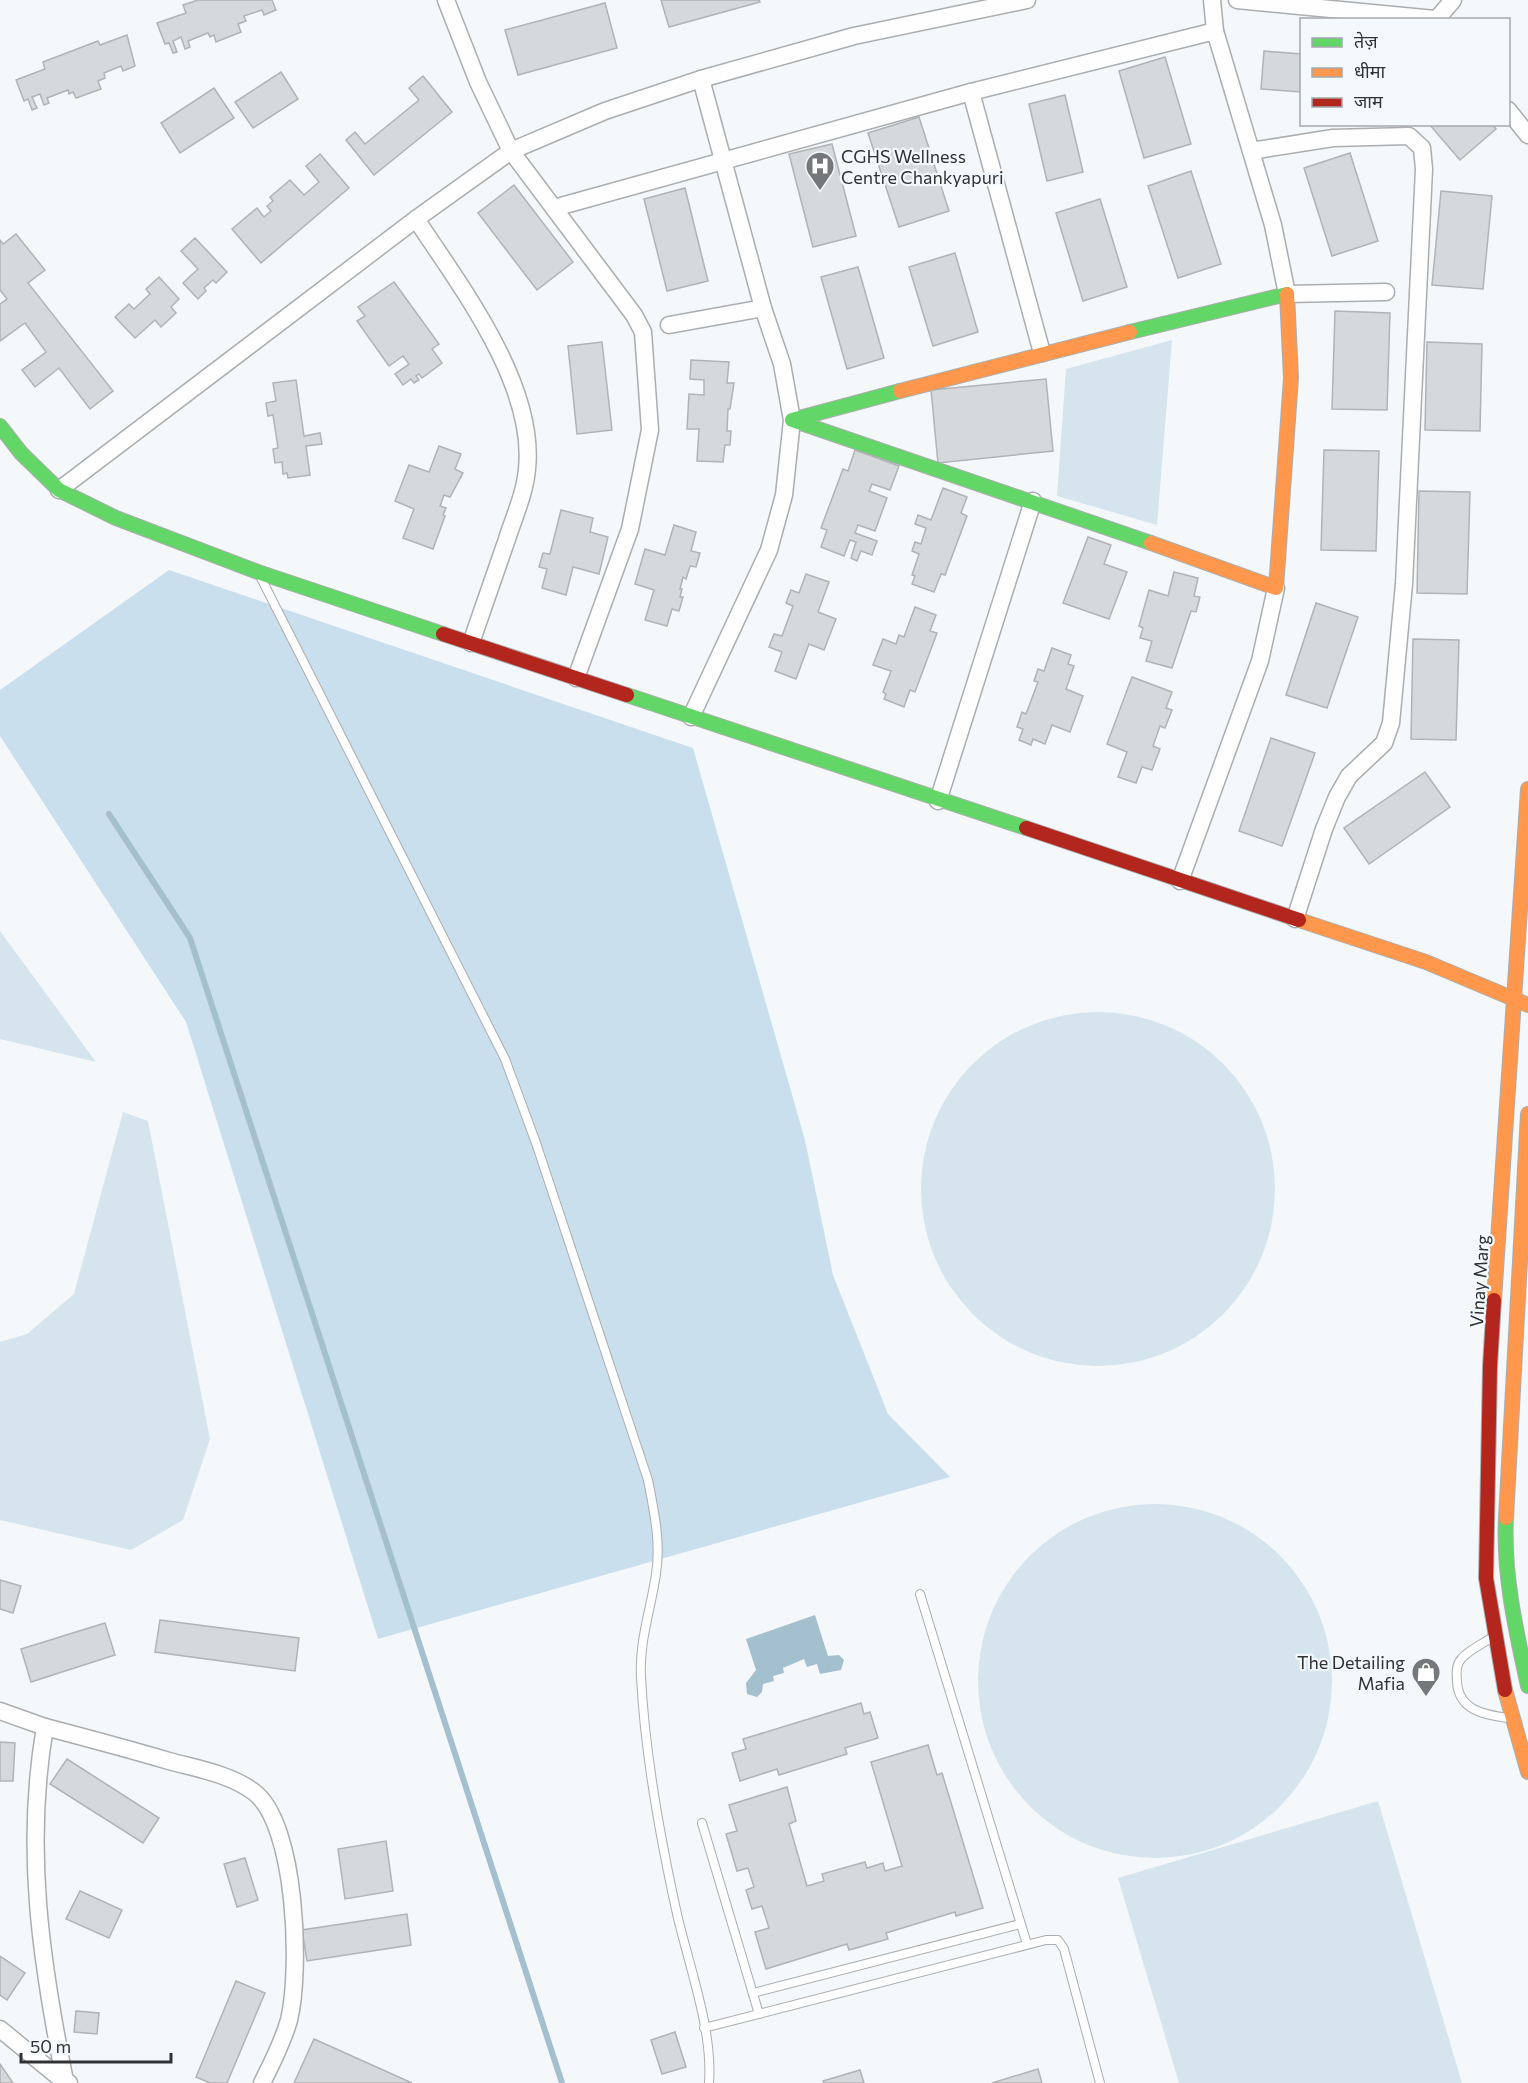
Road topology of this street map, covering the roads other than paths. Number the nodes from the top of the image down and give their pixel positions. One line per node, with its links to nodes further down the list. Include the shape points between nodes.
1 (446, 0): 13 (street, via 478,82)
2 (1027, 0): 9 (street, via 854,36)
3 (1212, 0): 8 (street)
4 (1237, 0): 6 (street)
5 (1453, 0): 7 (street)
6 (1425, 18)
7 (1436, 18)
8 (1215, 31): 10 (street); 14 (street)
9 (701, 79): 13 (street, via 605,111); 15 (street)
10 (971, 92): 15 (street); 22 (street)
11 (1510, 111): 12 (street)
12 (1528, 135)
13 (511, 151): 16 (street); 17 (street)
14 (1251, 151): 19 (street, via 1273,225); 35 (street, via 1333,138 1409,136 1422,148 1424,169 1404,584 1391,723 1384,742 1349,776 1337,797)
15 (723, 163): 16 (street); 20 (street)
16 (554, 208): 30 (street, via 643,332 650,430 630,529)
17 (416, 219): 25 (street); 29 (street, via 496,349 518,393 526,434 527,470)
18 (1386, 292): 19 (street)
19 (1287, 294): 22 (street); 28 (street, via 1291,378)
20 (763, 308): 21 (street); 23 (street, via 782,364)
21 (669, 325)
22 (1042, 353): 23 (street)
23 (792, 420): 26 (street); 31 (street, via 784,495 769,550)
24 (0, 426): 25 (street)
25 (59, 490): 27 (street, via 116,518)
26 (1032, 501): 28 (street); 33 (street)
27 (258, 572): 29 (street); 52 (lane, via 505,1059 648,1480 657,1525 656,1574 645,1622 640,1674 646,1742 677,1912)
28 (1276, 588): 34 (street, via 1260,661)
29 (471, 643): 30 (street)
30 (576, 678): 31 (street)
31 (691, 717): 33 (street)
32 (1528, 789): 36 (street, Vinay Marg)
33 (938, 801): 34 (street)
34 (1180, 881): 35 (street)
35 (1295, 918): 36 (street, via 1426,962)
36 (1514, 999): 37 (street); 41 (street, Vinay Marg, via 1490,1377 1486,1578)
37 (1528, 1005)
38 (1528, 1114): 39 (street)
39 (1522, 1301): 42 (street, via 1506,1543 1514,1619)
40 (920, 1594): 48 (lane)
41 (1495, 1636): 44 (street, Vinay Marg); 44 (lane, via 1461,1658 1456,1671 1457,1691 1465,1704 1481,1714)
42 (1528, 1686)
43 (0, 1711): 45 (street)
44 (1512, 1719): 46 (street, Vinay Marg)
45 (45, 1727): 54 (street, via 36,1779 34,1841 40,1934); 56 (street, via 225,1776 256,1793 276,1820 286,1855 295,1948 294,1988 289,2021)
46 (1528, 1772)
47 (702, 1823): 50 (lane)
48 (1020, 1924): 49 (lane); 50 (lane)
49 (1027, 1944): 51 (lane); 57 (lane, via 1058,1941 1064,1949)
50 (753, 1993): 51 (lane)
51 (759, 2014): 52 (lane)
52 (704, 2028): 55 (lane)
53 (0, 2029): 54 (street)
54 (67, 2082)
55 (709, 2082)
56 (262, 2083)
57 (1100, 2083)

